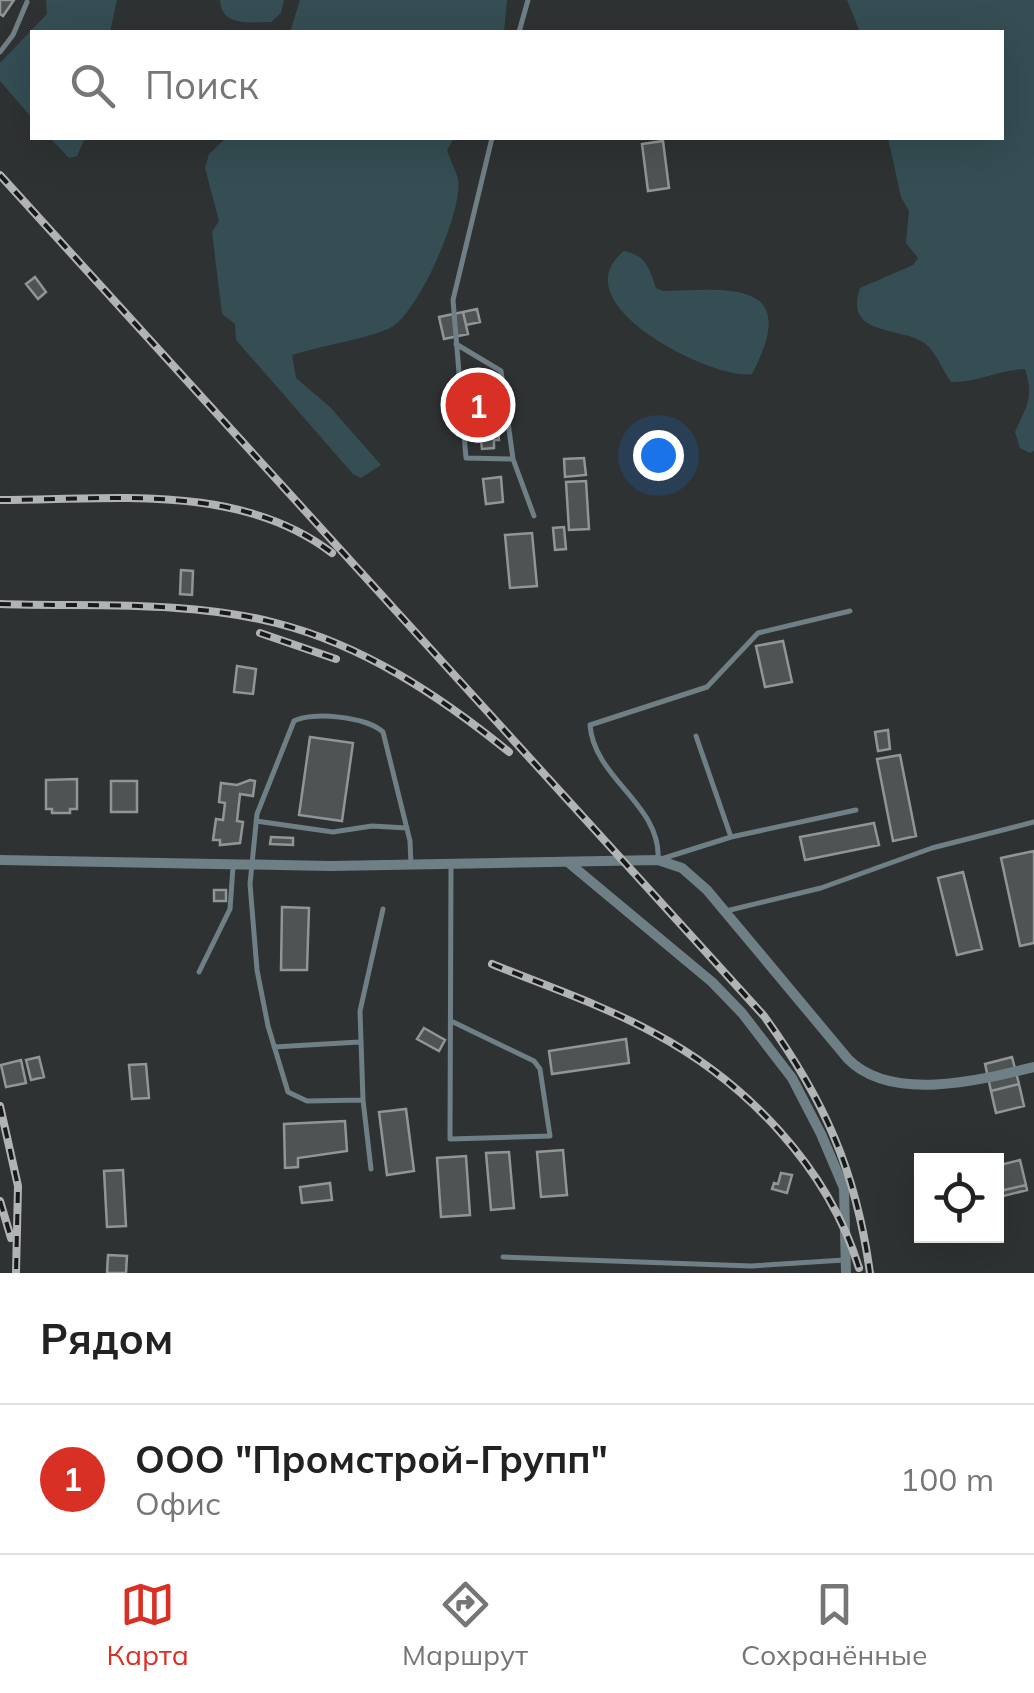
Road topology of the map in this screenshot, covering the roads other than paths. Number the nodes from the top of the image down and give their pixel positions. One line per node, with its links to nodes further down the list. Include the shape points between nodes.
1 (528, 0): 3 (lane)
2 (26, 2): 4 (lane)
3 (520, 30)
4 (0, 52)
5 (491, 140): 6 (lane, via 454,289)
6 (456, 344): 7 (lane, via 503,375); 7 (lane, via 466,458)
7 (512, 459): 8 (lane)
8 (534, 516)
9 (850, 611): 17 (lane, via 758,633 707,687 590,725 596,754 650,823)
10 (696, 736): 15 (lane)
11 (856, 810): 15 (lane)
12 (256, 821): 14 (lane, via 333,832); 14 (lane, via 290,725 310,714 372,724 382,732); 20 (lane)
13 (1034, 822): 24 (lane)
14 (407, 828): 21 (lane)
15 (731, 836): 17 (lane)
16 (0, 860): 19 (street)
17 (658, 860): 18 (street); 24 (street, via 692,875)
18 (569, 862): 22 (street); 33 (street, via 712,982 792,1078 844,1188)
19 (234, 864): 20 (street); 25 (lane, via 230,910)
20 (250, 864): 21 (street); 28 (lane, via 257,970)
21 (411, 864): 22 (street)
22 (451, 864): 26 (lane)
23 (383, 910): 27 (lane)
24 (726, 911): 29 (street, via 865,1074 946,1084)
25 (200, 972)
26 (450, 1022): 26 (lane, via 450,1139 550,1136 534,1061)
27 (359, 1042): 28 (lane); 30 (lane)
28 (274, 1047): 30 (lane, via 296,1098)
29 (1034, 1067)
30 (363, 1100): 31 (lane)
31 (371, 1169)
32 (503, 1257): 33 (lane, via 751,1266)
33 (844, 1260): 34 (street)
34 (846, 1273)

